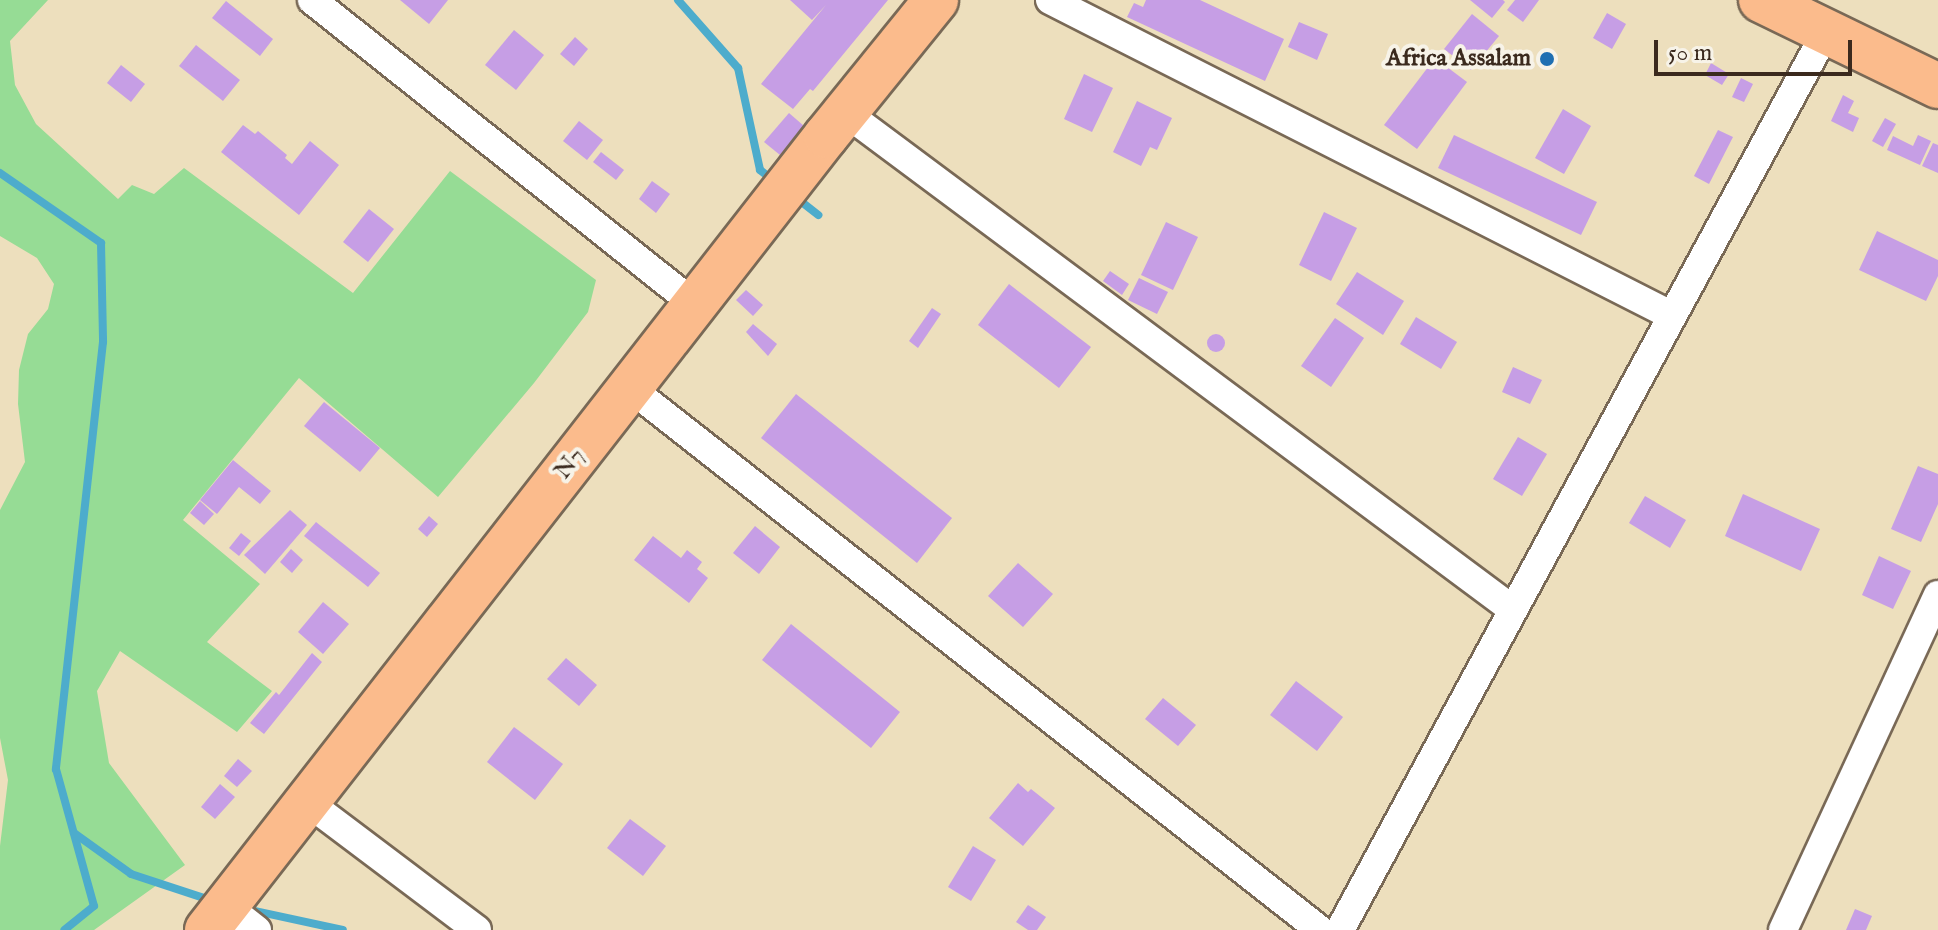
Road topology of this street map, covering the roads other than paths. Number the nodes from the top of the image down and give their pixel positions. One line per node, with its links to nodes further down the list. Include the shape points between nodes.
1 (312, 0): 8 (street)
2 (936, 0): 7 (main road, N7)
3 (1050, 0): 9 (street)
4 (1761, 0): 5 (main road)
5 (1826, 32): 6 (main road); 9 (street)
6 (1938, 86)
7 (846, 113): 8 (main road, N7); 12 (street)
8 (695, 305): 10 (main road, N7)
9 (1671, 315): 12 (street)
10 (630, 388): 13 (main road, N7); 16 (street)
11 (1938, 595): 18 (street)
12 (1512, 609): 17 (street)
13 (306, 801): 14 (main road, N7); 15 (street)
14 (229, 921)
15 (477, 930)
16 (1320, 930)
17 (1340, 930)
18 (1783, 930)

